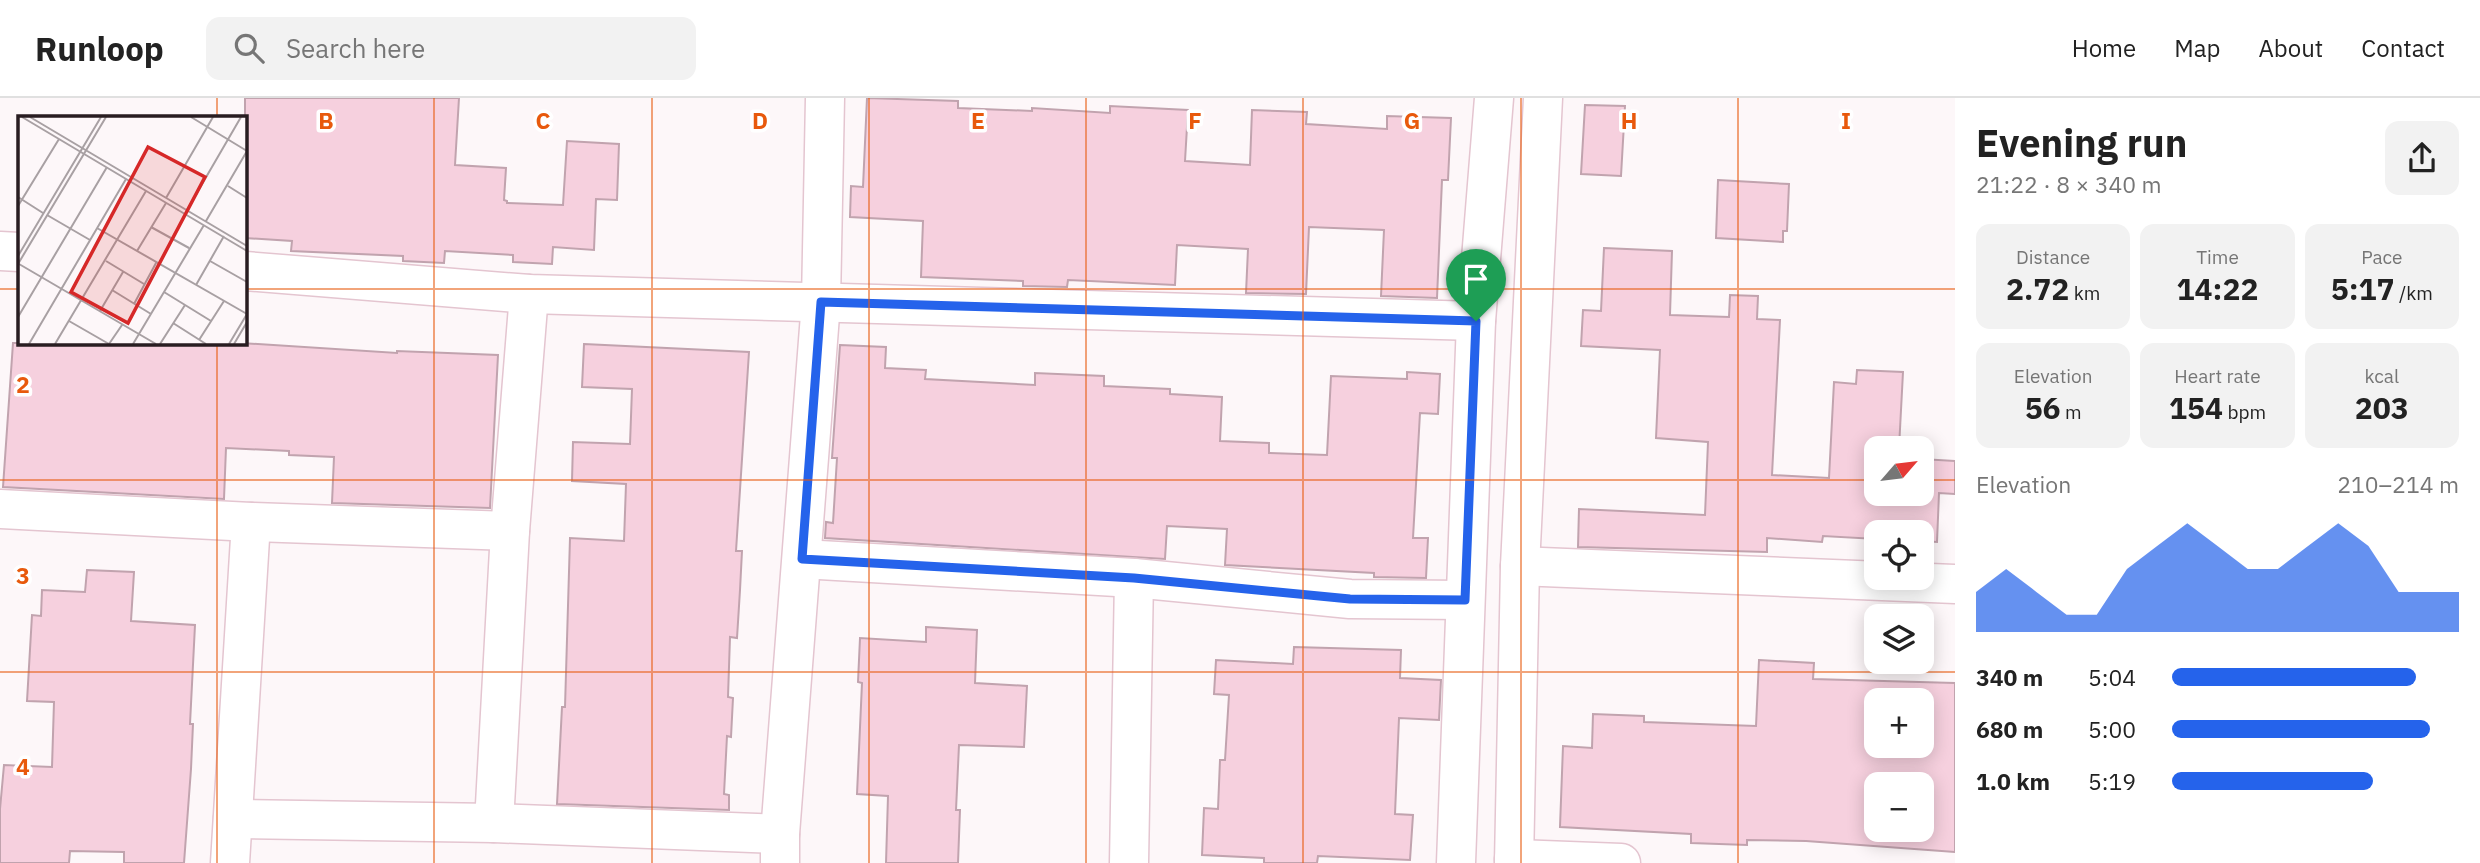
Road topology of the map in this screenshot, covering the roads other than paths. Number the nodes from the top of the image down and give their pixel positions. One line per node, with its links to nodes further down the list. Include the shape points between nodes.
1 (825, 98): 8 (street)
2 (1494, 98): 9 (street)
3 (1543, 98): 14 (street)
4 (0, 251): 5 (street)
5 (18, 252)
6 (247, 271): 7 (street)
7 (529, 293): 8 (street); 12 (street)
8 (821, 302): 9 (street); 13 (street)
9 (1476, 321): 17 (street)
10 (0, 509): 11 (street)
11 (251, 522): 12 (street); 18 (street)
12 (510, 531): 19 (street)
13 (802, 559): 15 (street); 20 (street)
14 (1520, 566): 16 (street); 21 (street)
15 (1134, 578): 17 (street, via 1350,599); 23 (street)
16 (1955, 584)
17 (1465, 600): 24 (street)
18 (233, 819): 19 (street); 22 (street)
19 (494, 823): 20 (street)
20 (780, 848)
21 (1514, 861): 25 (street)
22 (230, 863)
23 (1129, 863)
24 (1456, 863)
25 (1621, 863)

